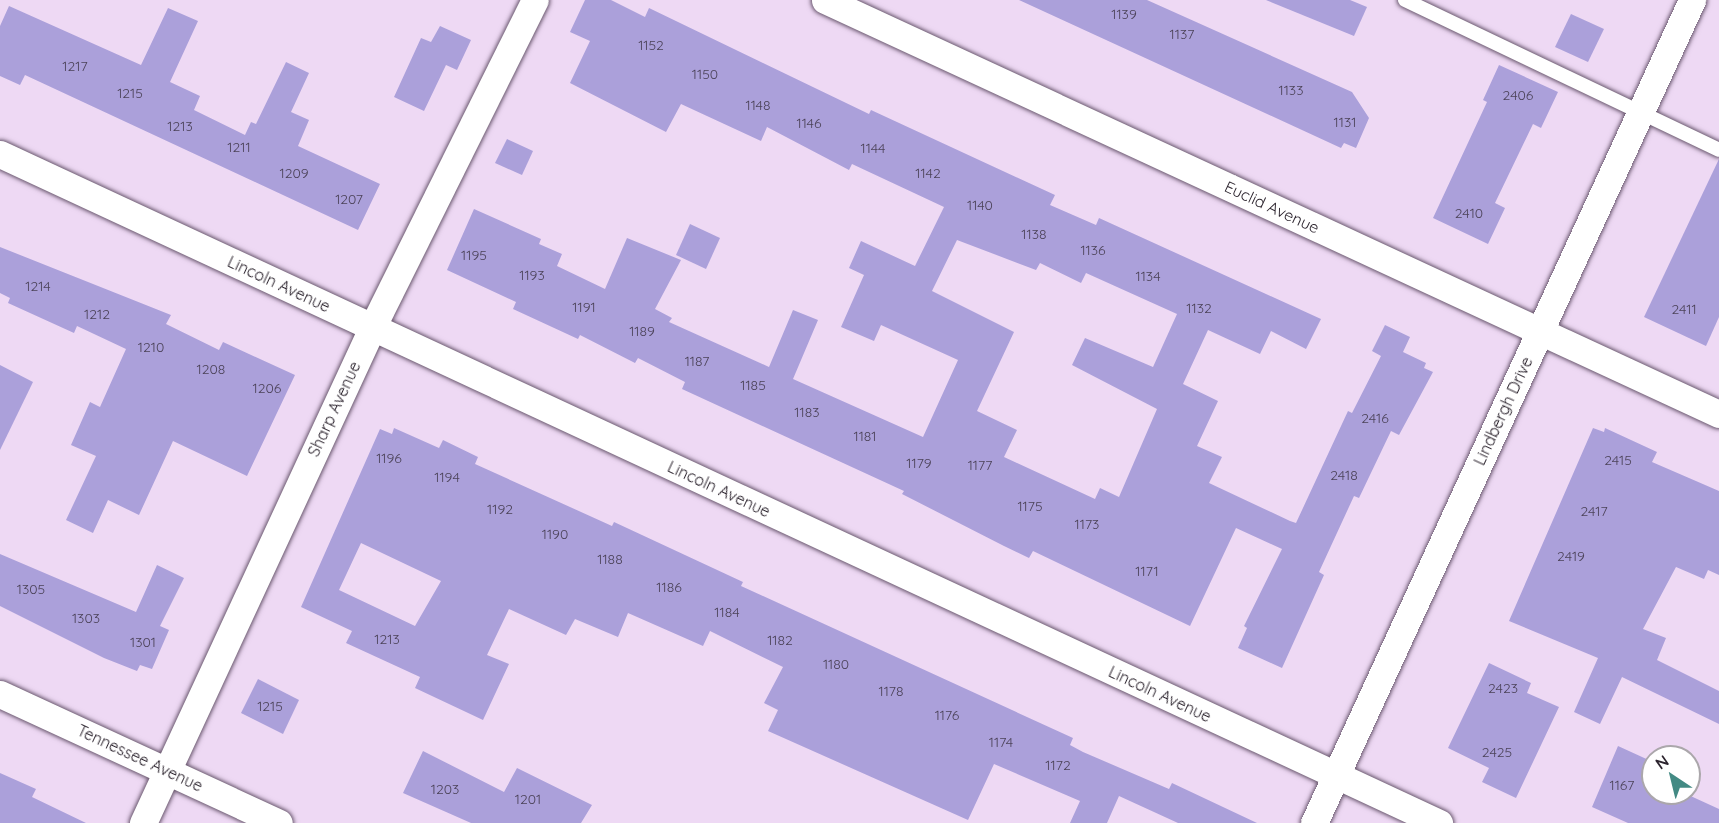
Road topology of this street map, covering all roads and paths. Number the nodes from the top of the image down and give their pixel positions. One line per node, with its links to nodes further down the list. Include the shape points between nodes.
1 (535, 0): 8 (street, Sharp Avenue)
2 (825, 0): 9 (street, Euclid Avenue)
3 (1405, 0): 5 (lane)
4 (1692, 0): 5 (street, Lindbergh Drive)
5 (1640, 112): 6 (lane); 9 (street, Lindbergh Drive)
6 (1719, 150)
7 (0, 154): 8 (street, Lincoln Avenue)
8 (372, 328): 12 (street, Sharp Avenue); 13 (street, Lincoln Avenue)
9 (1540, 331): 10 (street, Euclid Avenue); 13 (street, Lindbergh Drive)
10 (1719, 414)
11 (0, 694): 12 (street, Tennessee Avenue)
12 (166, 771): 14 (street, Sharp Avenue); 15 (street, Tennessee Avenue)
13 (1336, 775): 16 (street, Lindbergh Drive); 17 (street, Lincoln Avenue)
14 (143, 823)
15 (279, 823)
16 (1314, 823)
17 (1439, 823)

